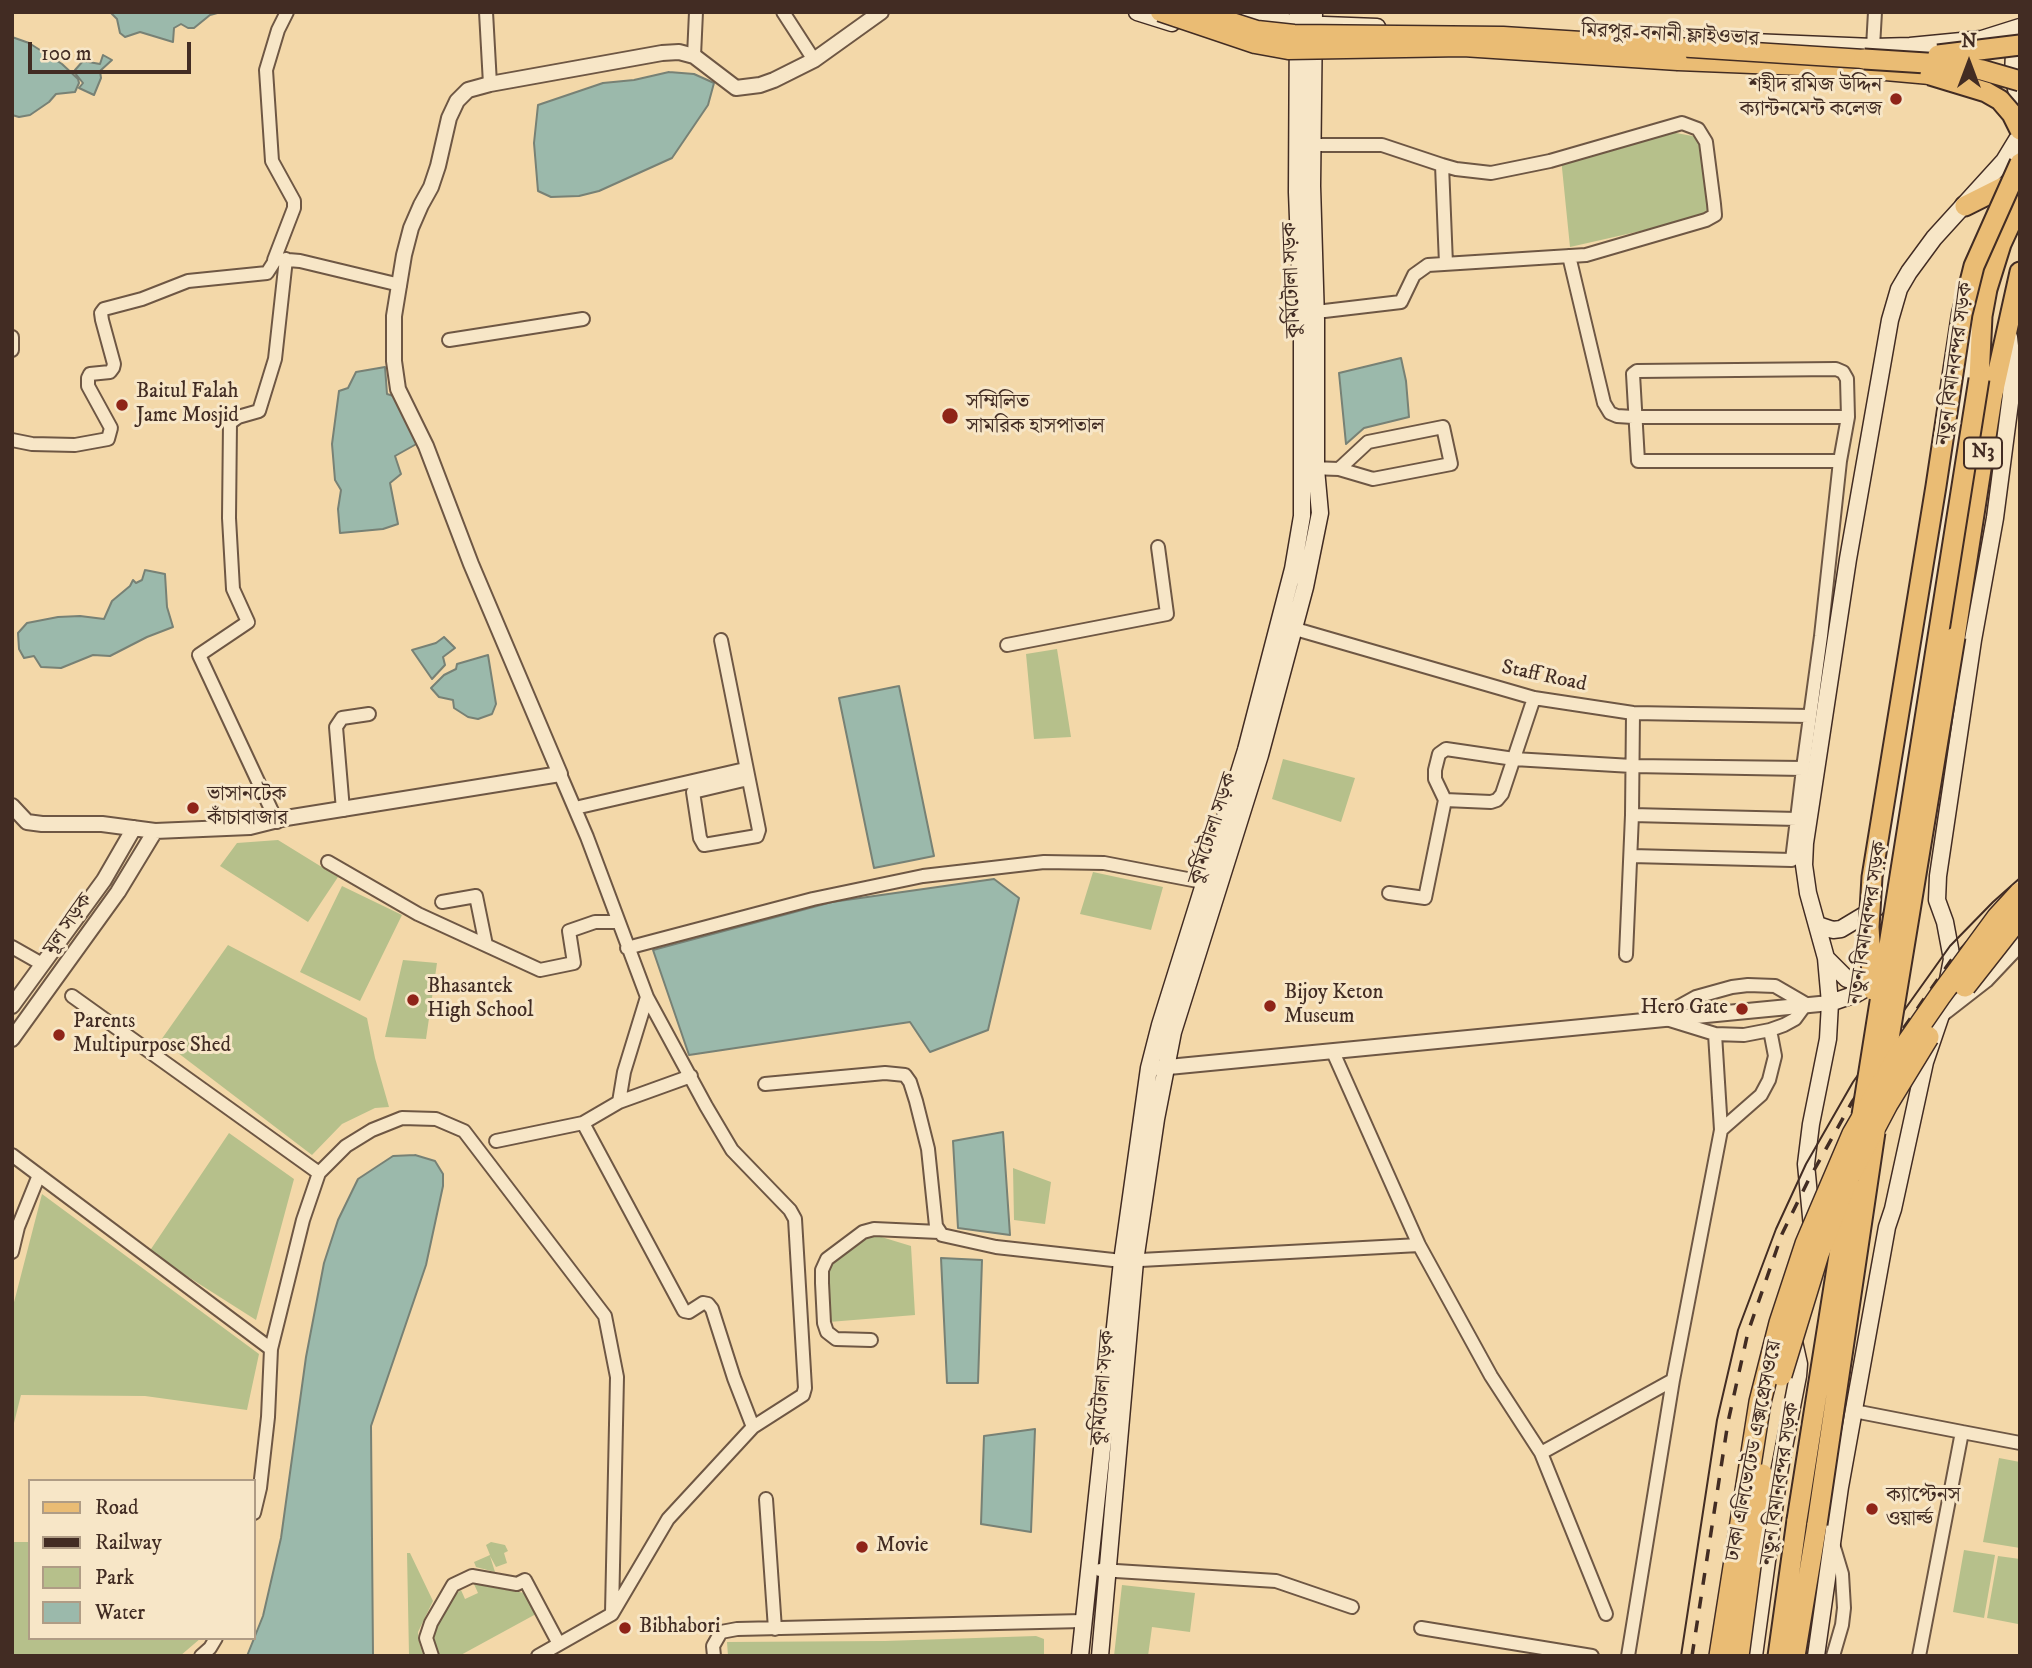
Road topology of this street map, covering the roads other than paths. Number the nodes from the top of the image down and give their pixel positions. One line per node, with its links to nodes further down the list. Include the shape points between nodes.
1 (287, 12): 31 (street, via 266,70 272,161 294,201)
2 (486, 12): 20 (street)
3 (696, 12): 15 (street)
4 (783, 12): 17 (street)
5 (881, 12): 17 (street)
6 (1137, 12): 16 (main road, via 1250,50)
7 (1160, 12): 18 (main road, মিরপুর-বনানী ফ্লাইওভার, bridge, via 1255,44 1288,50 1463,47)
8 (1201, 12): 14 (main road, মিরপুর-বনানী ফ্লাইওভার, bridge, via 1257,30 1294,34 1503,36)
9 (1237, 12): 11 (main road)
10 (1875, 12): 14 (street)
11 (1306, 18): 14 (main road); 16 (main road, কুর্মিটোলা সড়ক)
12 (2020, 29): 14 (main road, via 1969,42); 22 (main road, via 2012,76)
13 (2020, 45): 14 (highway, bridge, via 1958,55)
14 (1868, 53): 19 (highway, bridge, via 1961,66)
15 (694, 56): 17 (street, via 736,88 774,80); 20 (street, via 662,53)
16 (1305, 57): 22 (main road, via 1464,54 1852,76 1936,85); 24 (main road, কুর্মিটোলা সড়ক)
17 (814, 60)
18 (1930, 75): 21 (highway, bridge, via 1980,80); 23 (highway, bridge, via 2000,100)
19 (2020, 81)
20 (490, 84): 34 (street, via 468,90 449,118 431,187 411,228)
21 (2020, 92)
22 (2020, 106)
23 (2020, 129): 28 (main road, via 2011,151)
24 (1305, 144): 29 (street, via 1382,145 1442,165); 35 (main road, কুর্মিটোলা সড়ক); 46 (main road, কুর্মিটোলা সড়ক)
25 (2020, 163): 101 (highway, bridge, via 1974,265 1962,314 1872,877 1869,927)
26 (2020, 179): 28 (highway)
27 (2020, 203): 36 (highway, নতুন বিমানবন্দর সড়ক, via 1993,266)
28 (1965, 206): 85 (main road, via 1909,272 1890,320 1805,843 1808,893)
29 (1444, 208): 30 (street, via 1442,165 1491,173 1550,162 1682,123 1698,129 1706,142 1714,215 1586,255); 32 (street)
30 (1569, 256): 32 (street); 42 (street, via 1604,403 1610,413)
31 (280, 260): 34 (street); 44 (street, via 267,274 188,281 104,309 102,320 114,364 110,372 90,374 88,386 111,428 108,439 75,445); 69 (street, via 275,359 260,411 230,424 233,589 248,622 199,655)
32 (1446, 264): 35 (street, via 1428,265 1414,275 1401,302)
33 (2020, 272): 38 (highway, নতুন বিমানবন্দর সড়ক / N3)
34 (400, 285): 59 (street, via 393,341 398,389 426,446)
35 (1316, 312): 46 (main road, কুর্মিটোলা সড়ক)
36 (1982, 316): 61 (main road, via 1960,397); 101 (highway, নতুন বিমানবন্দর সড়ক, bridge, via 1979,379)
37 (583, 319): 40 (street)
38 (2007, 324): 63 (main road, via 2011,395); 136 (highway, নতুন বিমানবন্দর সড়ক / N3, bridge)
39 (12, 337): 41 (street)
40 (449, 340)
41 (12, 350)
42 (1635, 417): 43 (street); 43 (street, via 1633,374 1637,370 1836,369 1847,379); 45 (street, via 1638,461)
43 (1848, 417): 45 (street)
44 (12, 440)
45 (1840, 461): 55 (street)
46 (1310, 468): 47 (street); 49 (main road, কুর্মিটোলা সড়ক)
47 (1339, 469): 47 (street, via 1368,442 1443,427 1451,464 1373,478)
48 (1158, 547): 51 (street, via 1167,614)
49 (1286, 626): 52 (street, Staff Road); 76 (main road, কুর্মিটোলা সড়ক); 106 (main road, কুর্মিটোলা সড়ক, via 1260,755)
50 (721, 640): 60 (street)
51 (1007, 645)
52 (1534, 698): 53 (street, Staff Road); 56 (street)
53 (1633, 713): 55 (street, Staff Road); 57 (street)
54 (369, 715): 66 (street, via 342,718 335,727)
55 (1809, 716): 58 (street, via 1803,768)
56 (1514, 760): 57 (street); 62 (street, via 1497,800); 62 (street, via 1446,749 1439,754 1435,770)
57 (1632, 766): 58 (street); 67 (street)
58 (1757, 768): 68 (street, via 1803,769 1797,819)
59 (560, 774): 65 (street); 66 (street)
60 (747, 774): 60 (street, via 757,836 704,845 693,792); 65 (street)
61 (1900, 797): 63 (main road, via 1910,807 1924,808); 72 (main road)
62 (1445, 800): 77 (street, via 1427,896)
63 (1949, 800): 73 (main road)
64 (12, 806): 70 (street, via 27,822)
65 (575, 808): 84 (street)
66 (343, 810): 69 (street)
67 (1632, 815): 68 (street); 74 (street)
68 (1769, 818): 74 (street, via 1797,819 1792,860)
69 (277, 822): 71 (street)
70 (134, 828): 71 (street); 92 (street, মূল সড়ক, via 104,880)
71 (155, 831): 104 (street, মূল সড়ক, via 118,892)
72 (1894, 836): 73 (main road, via 1904,826 1913,826 1929,828); 82 (main road)
73 (1942, 842): 80 (main road)
74 (1631, 856): 90 (street)
75 (328, 862): 87 (street, via 418,914)
76 (1203, 882): 89 (street, via 1104,863 1044,862 923,876 813,899); 106 (main road, কুর্মিটোলা সড়ক, via 1160,1025)
77 (1389, 893)
78 (2020, 893): 156 (highway, ঢাকা এলিভেটেড এক্সপ্রেসওয়ে, bridge, via 1898,1058 1853,1134 1806,1244 1760,1402)
79 (1919, 899): 80 (main road); 82 (main road); 93 (main road, via 1906,959)
80 (1937, 900): 99 (main road, via 1952,959)
81 (442, 902): 87 (street, via 476,896)
82 (1884, 903): 85 (main road, via 1841,929)
83 (2020, 915): 157 (highway, ঢাকা এলিভেটেড এক্সপ্রেসওয়ে, bridge, via 1938,1023 1887,1104 1847,1180 1818,1254 1770,1424)
84 (617, 922): 87 (street, via 595,922 569,931 574,963 540,970); 89 (street)
85 (1818, 925): 91 (main road)
86 (2020, 944): 99 (street, via 1986,980)
87 (486, 945)
88 (12, 947): 92 (street)
89 (627, 948): 95 (street)
90 (1626, 955)
91 (1826, 958): 93 (main road, via 1847,979); 96 (main road)
92 (42, 964): 98 (street, মূল সড়ক)
93 (1879, 981): 96 (main road)
94 (72, 996): 114 (street)
95 (647, 997): 107 (street); 109 (street)
96 (1830, 1003): 97 (street); 116 (main road, via 1806,1164)
97 (1806, 1004): 100 (street); 100 (street, via 1775,986 1732,987 1696,997); 102 (street, via 1795,1019)
98 (12, 1006)
99 (1941, 1015): 117 (main road, via 1924,1062)
100 (1660, 1017): 103 (street); 105 (street)
101 (1876, 1018): 136 (highway, নতুন বিমানবন্দর সড়ক, bridge)
102 (1770, 1030): 103 (street); 111 (street, via 1776,1056 1769,1080 1761,1095)
103 (1715, 1034): 111 (street)
104 (12, 1039)
105 (1333, 1052): 106 (street); 119 (street)
106 (1158, 1068): 121 (main road, কুর্মিটোলা সড়ক)
107 (691, 1076): 109 (street); 130 (street, via 732,1150 795,1219 805,1388 803,1395)
108 (765, 1084): 118 (street, via 905,1075 928,1149)
109 (619, 1102): 110 (street)
110 (583, 1123): 112 (street); 130 (street, via 684,1311 703,1303 712,1309)
111 (1721, 1130): 128 (street)
112 (496, 1142)
113 (12, 1155): 115 (street)
114 (319, 1173): 125 (street); 141 (street, via 346,1146 402,1118 436,1119 464,1131 605,1316 617,1377)
115 (39, 1175): 120 (street); 125 (street)
116 (1812, 1214): 117 (main road, via 1825,1232 1853,1238 1870,1238); 122 (main road)
117 (1887, 1227): 123 (main road)
118 (939, 1233): 121 (street, via 996,1247); 124 (street, via 874,1229 827,1259 822,1270 827,1332 836,1339)
119 (1419, 1245): 121 (street); 133 (street, via 1491,1376)
120 (12, 1252)
121 (1129, 1261): 138 (main road, কুর্মিটোলা সড়ক); 139 (main road, কুর্মিটোলা সড়ক)
122 (1812, 1261): 123 (main road, via 1846,1256 1866,1259); 126 (main road, via 1793,1325)
123 (1879, 1280): 127 (main road)
124 (871, 1340)
125 (271, 1349): 135 (street, via 267,1429)
126 (1799, 1364): 127 (main road); 158 (main road)
127 (1861, 1374): 129 (main road)
128 (1674, 1380): 133 (street); 155 (street)
129 (1854, 1411): 131 (street); 137 (main road)
130 (753, 1427): 141 (street, via 667,1519)
131 (1962, 1432): 132 (street); 163 (street)
132 (2020, 1443)
133 (1541, 1454): 142 (street)
134 (766, 1499): 145 (street)
135 (256, 1505)
136 (1807, 1522): 159 (highway, নতুন বিমানবন্দর সড়ক); 160 (highway, নতুন বিমানবন্দর সড়ক)
137 (1832, 1541): 161 (main road); 162 (street, via 1844,1600)
138 (1089, 1570): 139 (street); 143 (main road, কুর্মিটোলা সড়ক)
139 (1108, 1571): 140 (street, via 1276,1581); 153 (main road, কুর্মিটোলা সড়ক)
140 (1352, 1607)
141 (612, 1614): 147 (street)
142 (1606, 1614)
143 (1083, 1621): 145 (street); 152 (main road, কুর্মিটোলা সড়ক)
144 (1421, 1628): 154 (street)
145 (775, 1629): 151 (street, via 721,1632 713,1646)
146 (215, 1640): 148 (street)
147 (559, 1644): 149 (street, via 525,1580 517,1584 472,1576 453,1585 431,1623 426,1638); 150 (street)
148 (201, 1656)
149 (432, 1656)
150 (538, 1656)
151 (714, 1656)
152 (1080, 1656)
153 (1100, 1656)
154 (1592, 1656)
155 (1628, 1656)
156 (1720, 1656)
157 (1738, 1656)
158 (1754, 1656)
159 (1778, 1656)
160 (1795, 1656)
161 (1816, 1656)
162 (1833, 1656)
163 (1919, 1656)

